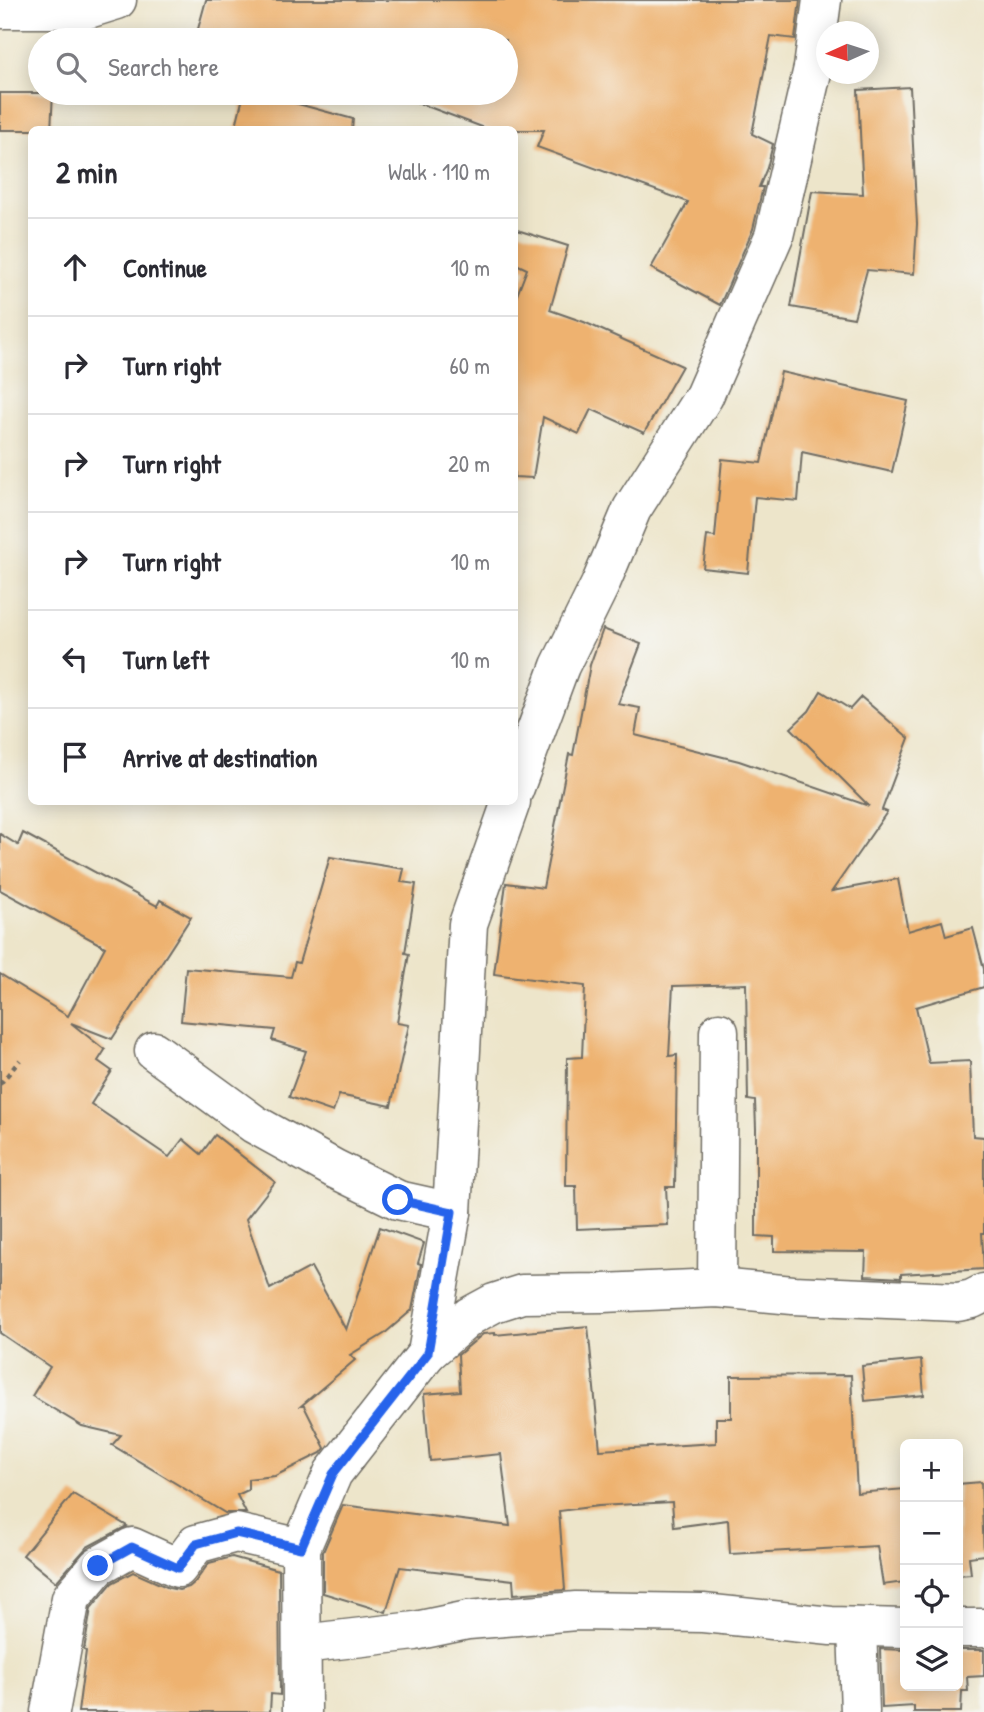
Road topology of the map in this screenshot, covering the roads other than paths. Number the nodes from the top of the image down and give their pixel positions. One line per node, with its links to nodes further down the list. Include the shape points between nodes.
1 (822, 0): 4 (street, via 813,68 774,236 704,396 632,509 559,666)
2 (115, 1): 3 (street, via 88,9)
3 (0, 9)
4 (518, 779)
5 (509, 805): 8 (street, via 468,924)
6 (719, 1032): 9 (street)
7 (154, 1051): 8 (street, via 254,1124 323,1163 398,1200)
8 (452, 1212): 11 (street)
9 (717, 1287): 10 (street, via 793,1296 958,1302); 11 (street, via 522,1294 470,1316)
10 (984, 1293)
11 (428, 1353): 12 (street, via 333,1474)
12 (301, 1548): 17 (street); 18 (street, via 236,1533 196,1544 178,1568 132,1547 98,1566 71,1598)
13 (858, 1627): 14 (street); 17 (street, via 703,1613 576,1611 468,1620); 20 (street)
14 (900, 1628)
15 (963, 1628): 16 (street)
16 (984, 1628)
17 (302, 1644): 19 (street)
18 (50, 1712)
19 (302, 1712)
20 (860, 1712)

